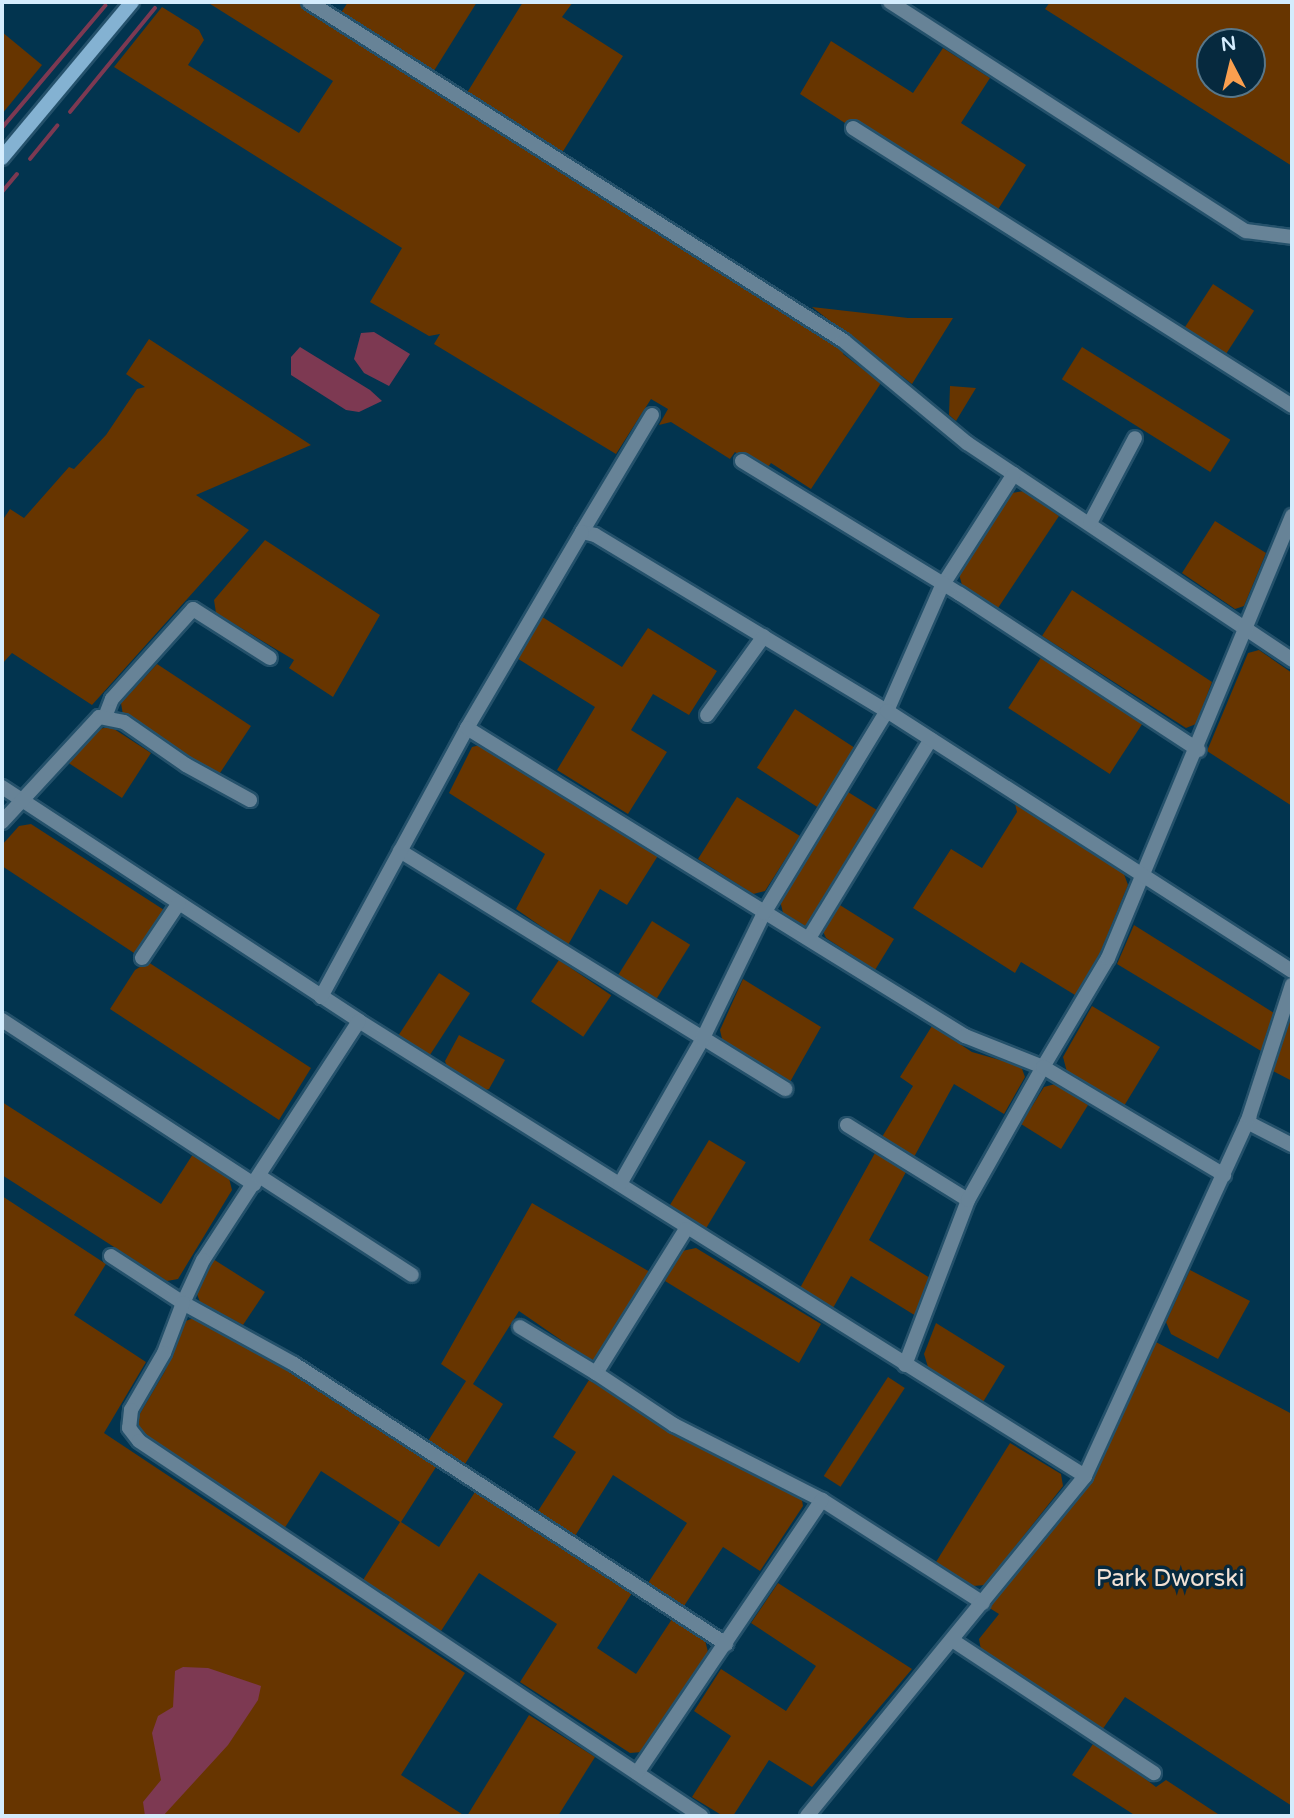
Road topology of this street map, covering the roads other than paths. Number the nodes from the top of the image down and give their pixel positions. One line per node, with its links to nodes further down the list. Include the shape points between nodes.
1 (132, 2): 5 (street)
2 (309, 2): 11 (street, via 844,341 947,428)
3 (890, 2): 6 (street, via 1246,231)
4 (853, 128): 7 (street)
5 (2, 158)
6 (1292, 237)
7 (1292, 406)
8 (652, 415): 14 (street)
9 (1135, 438): 13 (street)
10 (742, 461): 15 (street)
11 (1014, 474): 13 (street); 15 (street)
12 (1292, 516): 16 (street)
13 (1090, 523): 16 (street)
14 (582, 532): 17 (street, via 595,535); 23 (street)
15 (942, 586): 20 (street); 25 (street)
16 (1245, 628): 19 (street); 25 (street)
17 (764, 636): 20 (street); 21 (street)
18 (270, 658): 22 (street, via 193,609 112,699)
19 (1292, 660)
20 (887, 711): 24 (street); 33 (street)
21 (706, 715)
22 (105, 717): 27 (street, via 83,728); 28 (street, via 124,722 186,765)
23 (467, 728): 30 (street); 33 (street)
24 (931, 739): 31 (street); 34 (street)
25 (1198, 750): 31 (street)
26 (2, 787): 27 (street)
27 (20, 799): 29 (street); 32 (street)
28 (250, 800)
29 (2, 822)
30 (400, 852): 38 (street); 41 (street)
31 (1144, 876): 36 (street); 42 (street, via 1108,958)
32 (179, 903): 35 (street); 38 (street)
33 (764, 913): 34 (street); 41 (street)
34 (809, 938): 42 (street, via 976,1042)
35 (142, 958)
36 (1292, 971)
37 (1292, 985): 44 (street)
38 (321, 996): 40 (street)
39 (2, 1020): 48 (street)
40 (359, 1021): 48 (street); 49 (street)
41 (702, 1040): 43 (street); 49 (street)
42 (1043, 1067): 47 (street); 50 (street)
43 (785, 1089)
44 (1247, 1122): 46 (street); 47 (street)
45 (848, 1125): 50 (street)
46 (1292, 1145)
47 (1224, 1174): 58 (street)
48 (257, 1180): 53 (street); 54 (street, via 203,1260)
49 (620, 1184): 51 (street)
50 (968, 1200): 56 (street)
51 (686, 1228): 56 (street); 57 (street)
52 (111, 1256): 54 (street)
53 (412, 1275)
54 (183, 1303): 62 (street, via 294,1364); 63 (street, via 164,1353 131,1410 129,1428 139,1441)
55 (520, 1327): 57 (street)
56 (905, 1365): 58 (street)
57 (596, 1373): 59 (street, via 674,1424)
58 (1085, 1476): 60 (street)
59 (822, 1500): 60 (street); 62 (street)
60 (983, 1603): 61 (street)
61 (952, 1640): 64 (street); 66 (street)
62 (726, 1644): 63 (street)
63 (637, 1773): 65 (street)
64 (1154, 1773)
65 (701, 1816)
66 (807, 1816)

